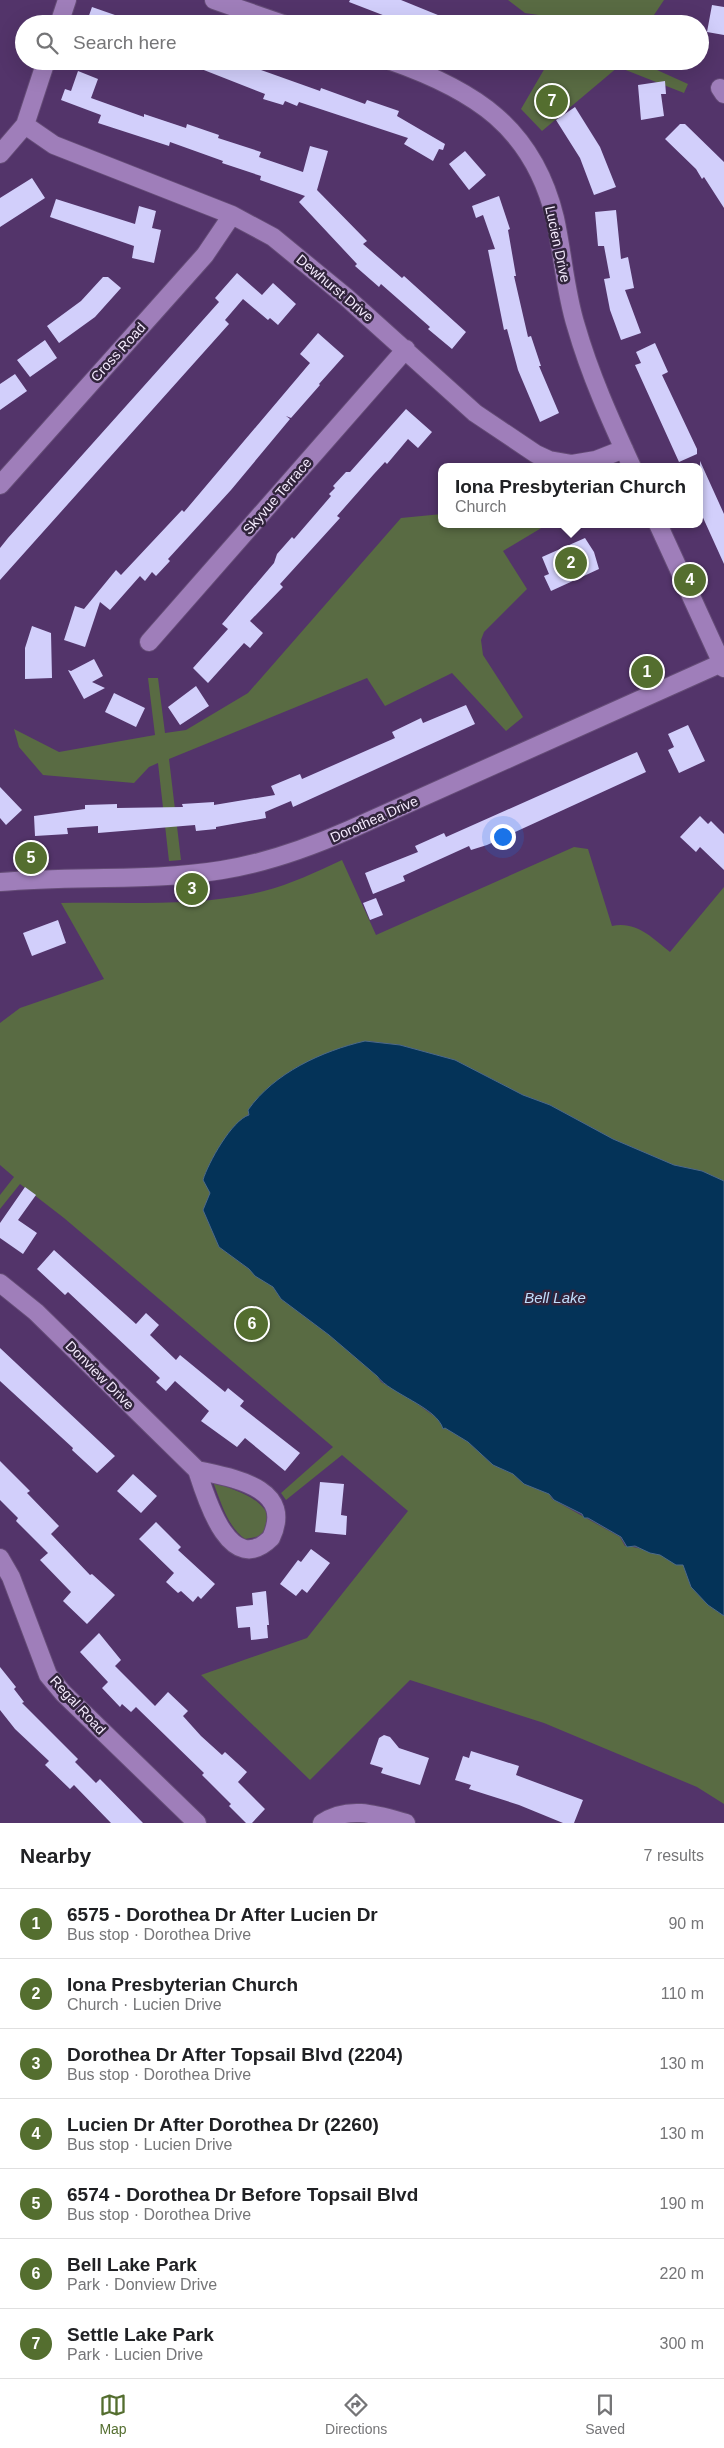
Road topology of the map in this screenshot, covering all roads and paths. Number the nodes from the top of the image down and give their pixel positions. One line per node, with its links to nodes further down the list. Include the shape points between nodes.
1 (66, 0): 3 (street)
2 (214, 0): 4 (street)
3 (62, 15)
4 (257, 15)
5 (43, 70): 7 (street)
6 (416, 70): 11 (street, Lucien Drive, via 479,102 513,131 526,150 554,216 575,325 601,398)
7 (26, 125): 8 (street); 9 (street, Dewhurst Drive, via 54,145)
8 (0, 154)
9 (232, 215): 10 (street, Dewhurst Drive, via 273,237); 15 (street, Cross Road, via 205,255)
10 (406, 349): 12 (street, Dewhurst Drive, via 475,413 542,457); 17 (street, Skyvue Terrace)
11 (624, 449): 13 (street, Dewhurst Drive); 14 (street, Lucien Drive)
12 (568, 463)
13 (578, 463)
14 (630, 463)
15 (0, 485)
16 (660, 528): 18 (street)
17 (149, 642)
18 (723, 664): 19 (street, Dorothea Drive, via 334,837 278,857 221,870 176,875)
19 (0, 882)
20 (0, 1283): 21 (street, Donview Drive, via 36,1312)
21 (197, 1470): 21 (street, Donview Drive, via 221,1531 229,1541 248,1549 256,1548 271,1538 278,1517 275,1504 268,1495 254,1487)
22 (0, 1558): 23 (street, Regal Road, via 11,1577 48,1675)
23 (197, 1823)
24 (322, 1823): 25 (street, via 332,1816 367,1812)
25 (406, 1823)

